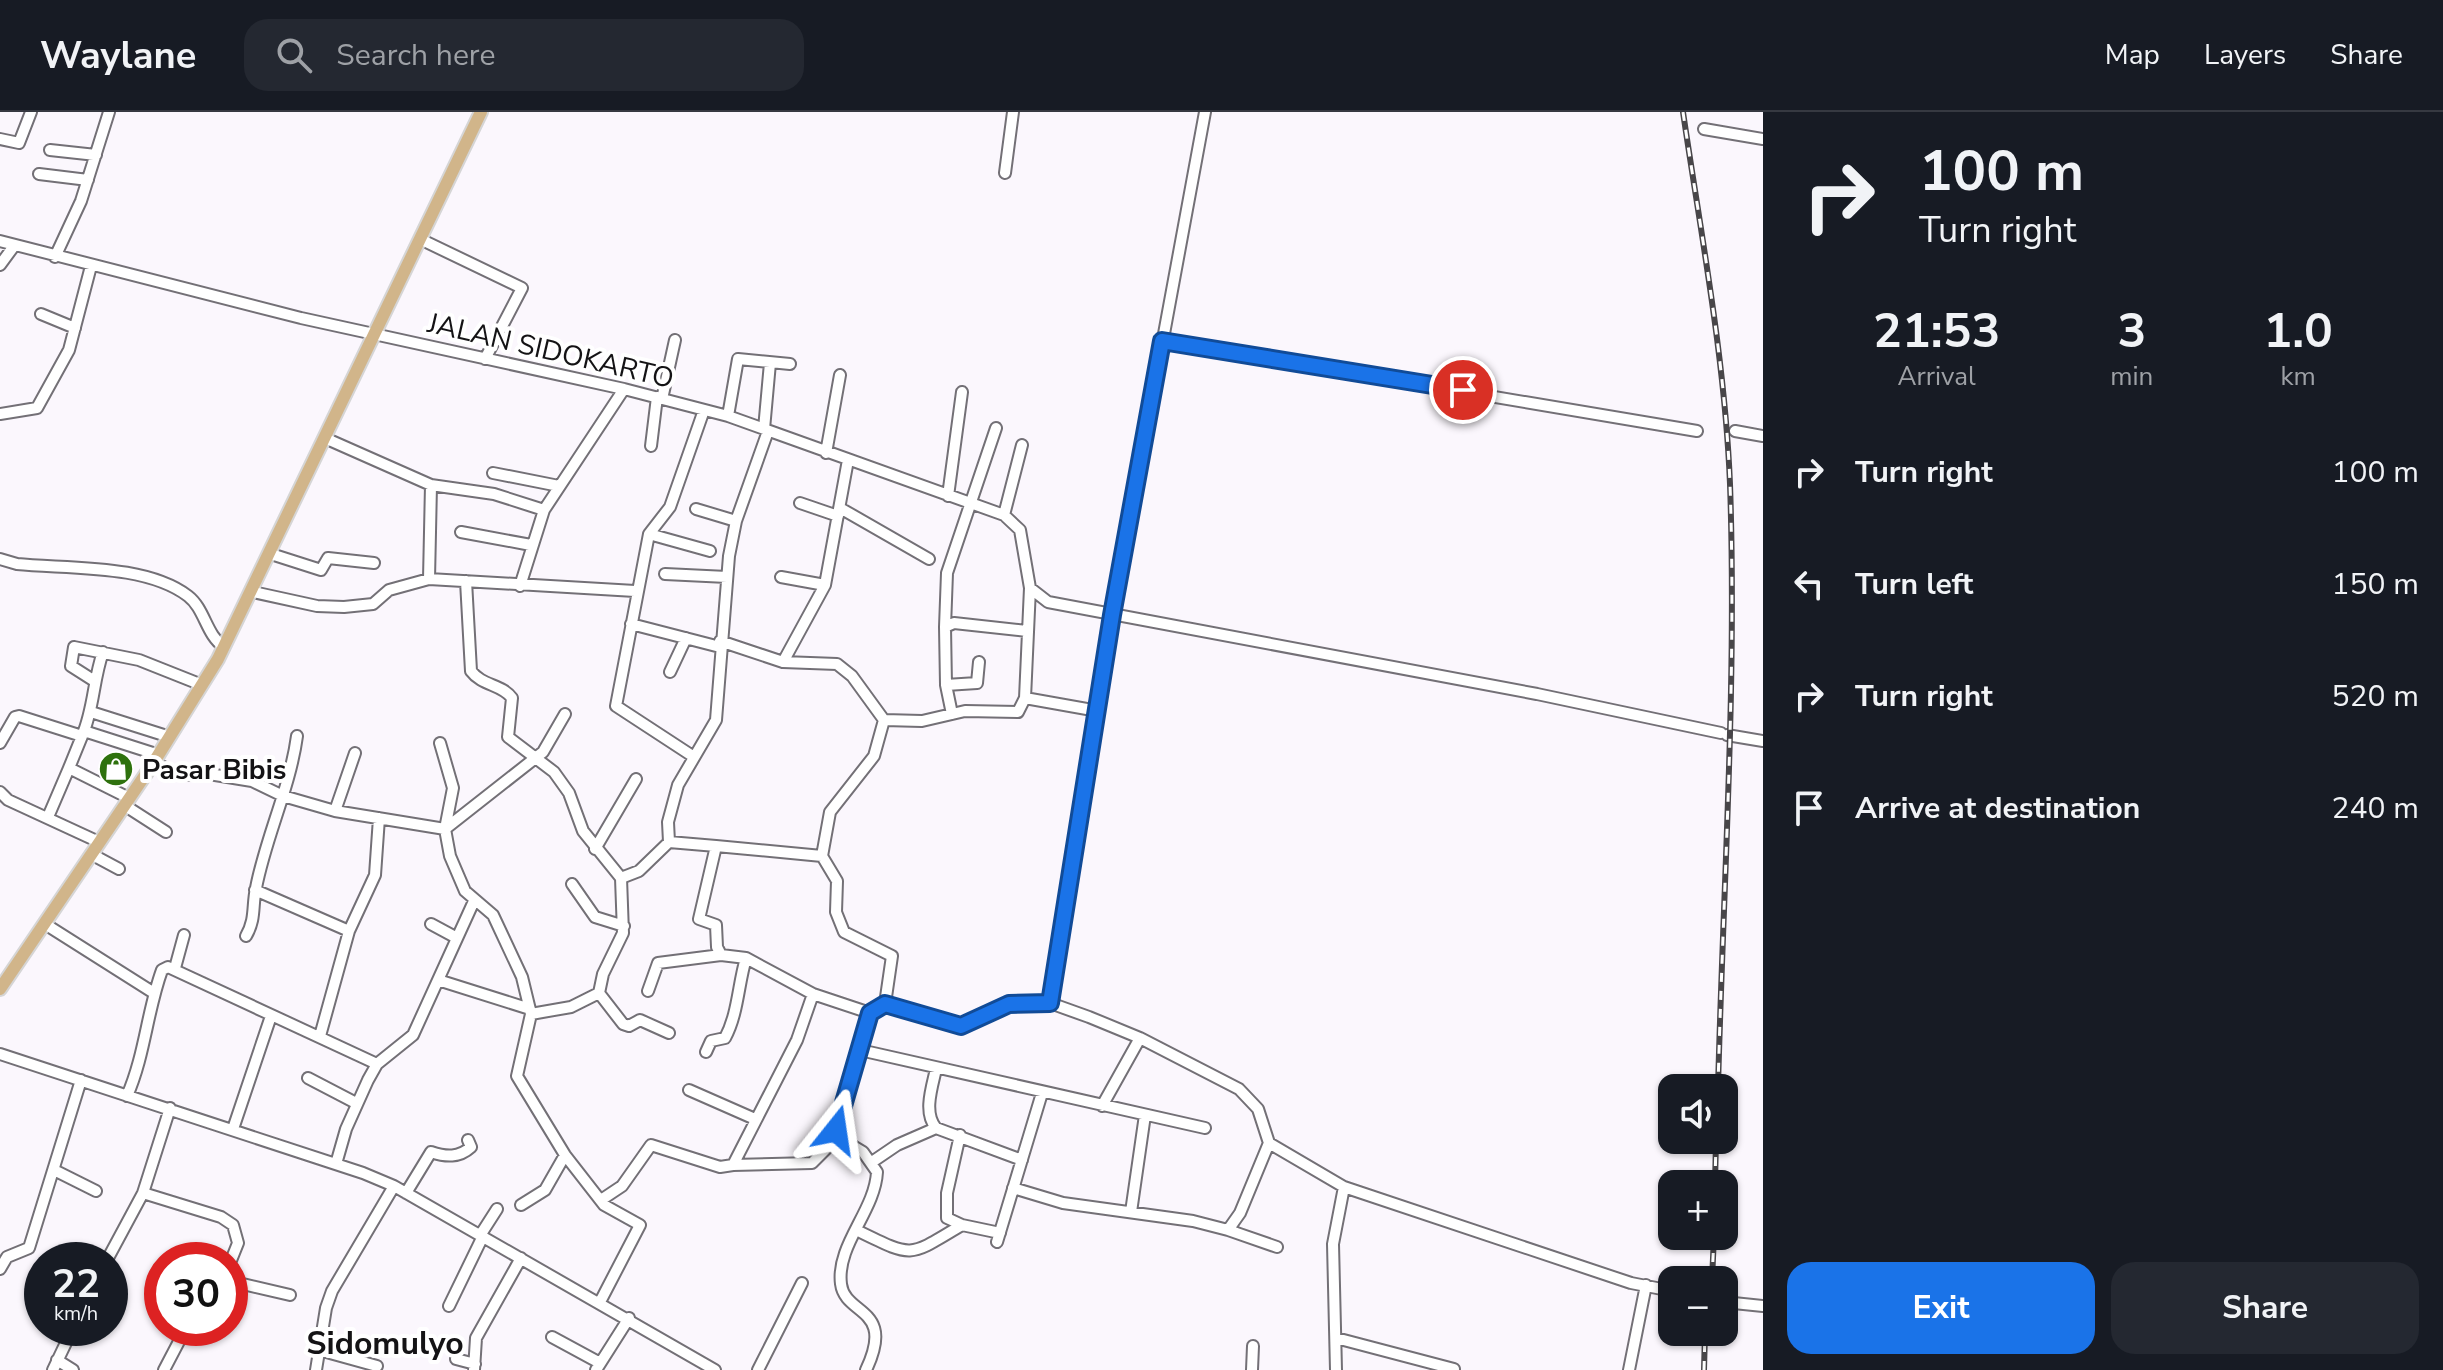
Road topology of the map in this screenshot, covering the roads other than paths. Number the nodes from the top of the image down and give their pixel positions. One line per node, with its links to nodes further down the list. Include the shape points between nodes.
1 (31, 112): 7 (street, via 19,143)
2 (109, 112): 10 (street)
3 (481, 112): 14 (main road)
4 (1013, 112): 11 (street)
5 (1205, 112): 24 (street)
6 (1704, 129): 8 (street)
7 (0, 139)
8 (1763, 139)
9 (50, 150): 10 (street)
10 (96, 155): 13 (street)
11 (1005, 173)
12 (39, 174): 13 (street)
13 (88, 180): 17 (street)
14 (420, 239): 22 (main road); 25 (street, via 522,288)
15 (0, 241): 16 (street, JALAN SIDOKARTO)
16 (14, 246): 17 (street, JALAN SIDOKARTO); 18 (street)
17 (55, 257): 19 (street, JALAN SIDOKARTO)
18 (0, 265)
19 (91, 266): 21 (street); 22 (street, JALAN SIDOKARTO)
20 (41, 314): 21 (street)
21 (75, 328): 33 (street, via 69,350 37,408)
22 (373, 334): 25 (street, JALAN SIDOKARTO); 40 (main road)
23 (675, 340): 31 (street)
24 (1162, 341): 37 (street); 74 (street)
25 (485, 359): 29 (street, JALAN SIDOKARTO)
26 (770, 363): 27 (street); 34 (street, via 738,359); 36 (street)
27 (790, 364)
28 (840, 375): 43 (street)
29 (624, 389): 31 (street, JALAN SIDOKARTO); 47 (street)
30 (962, 392): 48 (street)
31 (660, 398): 32 (street, JALAN SIDOKARTO); 42 (street)
32 (704, 410): 34 (street, JALAN SIDOKARTO); 57 (street, via 670,507)
33 (0, 414)
34 (728, 416): 36 (street, JALAN SIDOKARTO)
35 (996, 428): 50 (street)
36 (766, 430): 43 (street, JALAN SIDOKARTO); 55 (street)
37 (1697, 431)
38 (1735, 431): 39 (street)
39 (1763, 436)
40 (327, 439): 46 (street); 60 (main road)
41 (1022, 445): 54 (street)
42 (651, 446)
43 (826, 453): 44 (street, JALAN SIDOKARTO)
44 (848, 460): 48 (street, JALAN SIDOKARTO); 53 (street)
45 (493, 473): 47 (street)
46 (431, 485): 52 (street, via 494,494); 67 (street)
47 (559, 486): 52 (street)
48 (948, 496): 50 (street, JALAN SIDOKARTO)
49 (800, 503): 53 (street)
50 (973, 504): 54 (street, JALAN SIDOKARTO); 76 (street, via 947,573)
51 (696, 509): 55 (street)
52 (544, 510): 58 (street)
53 (839, 512): 62 (street); 69 (street)
54 (1004, 515): 71 (street, via 1020,530)
55 (736, 521): 65 (street)
56 (461, 532): 58 (street)
57 (649, 534): 59 (street); 72 (street)
58 (531, 545): 70 (street)
59 (710, 551)
60 (271, 554): 63 (street, via 321,570 328,558); 73 (main road)
61 (0, 559): 80 (street, via 151,576 193,601)
62 (929, 559)
63 (374, 563)
64 (665, 574): 65 (street)
65 (727, 577): 79 (street)
66 (781, 577): 69 (street)
67 (429, 579): 68 (street); 73 (street, via 389,590 368,606 317,606)
68 (466, 581): 70 (street); 101 (street, via 471,671 477,680 509,693 508,737)
69 (825, 585): 82 (street)
70 (520, 586): 72 (street)
71 (1030, 588): 74 (street, via 1048,602); 77 (street)
72 (635, 591): 75 (street)
73 (253, 592): 80 (main road)
74 (1112, 615): 89 (street); 97 (street)
75 (631, 624): 78 (street); 102 (street, via 616,706)
76 (945, 627): 77 (street, via 954,623); 87 (street)
77 (1027, 631): 88 (street)
78 (686, 638): 79 (street); 84 (street)
79 (720, 644): 82 (street); 102 (street, via 716,720)
80 (224, 647): 86 (main road)
81 (103, 652): 85 (street); 85 (street, via 72,649 72,667); 86 (street)
82 (783, 662): 93 (street, via 842,666)
83 (979, 662): 87 (street, via 977,683)
84 (670, 672)
85 (93, 680): 90 (street)
86 (202, 685): 96 (main road)
87 (946, 685): 92 (street)
88 (1025, 698): 89 (street); 92 (street, via 1018,712)
89 (1098, 711): 141 (street)
90 (91, 712): 94 (street); 96 (street)
91 (565, 714): 101 (street, via 553,740)
92 (952, 714): 93 (street, via 922,721)
93 (884, 720): 119 (street, via 874,756 830,812)
94 (83, 734): 98 (street, via 19,716); 103 (street); 104 (street)
95 (297, 736): 107 (street)
96 (170, 737): 103 (main road)
97 (1763, 741)
98 (0, 743)
99 (440, 743): 112 (street, via 453,788)
100 (355, 753): 109 (street)
101 (535, 756): 112 (street); 117 (street, via 569,793)
102 (694, 757): 115 (street, via 678,785 668,822)
103 (156, 759): 107 (street, via 178,775 252,781); 108 (main road)
104 (69, 768): 108 (street); 110 (street)
105 (636, 779): 117 (street)
106 (0, 792): 110 (street)
107 (283, 796): 109 (street); 123 (street)
108 (127, 801): 113 (street); 114 (main road)
109 (335, 811): 111 (street)
110 (48, 817): 114 (street)
111 (379, 818): 112 (street); 128 (street, via 375,875)
112 (445, 829): 124 (street, via 450,856)
113 (166, 832)
114 (99, 842): 118 (main road)
115 (669, 842): 116 (street); 121 (street, via 639,871)
116 (716, 846): 119 (street); 132 (street, via 698,915 717,926)
117 (595, 849): 121 (street)
118 (91, 854): 120 (street); 125 (main road)
119 (822, 856): 142 (street, via 837,881 836,912 844,932 892,956)
120 (119, 869)
121 (621, 878): 127 (street)
122 (572, 884): 127 (street, via 595,917)
123 (255, 890): 128 (street); 130 (street, via 254,922)
124 (474, 901): 131 (street); 143 (street, via 502,930)
125 (45, 924): 136 (main road); 138 (street)
126 (431, 924): 131 (street)
127 (624, 926): 139 (street)
128 (349, 931): 147 (street)
129 (184, 935): 134 (street)
130 (246, 936)
131 (457, 938): 135 (street)
132 (721, 955): 133 (street); 137 (street, via 658,963)
133 (746, 958): 140 (street); 150 (street, via 734,1020 725,1038 711,1041)
134 (175, 968): 138 (street, via 162,970); 145 (street)
135 (438, 980): 143 (street); 152 (street, via 413,1035)
136 (0, 989)
137 (648, 991)
138 (154, 993): 158 (street, via 147,1037)
139 (599, 993): 143 (street, via 571,1007); 146 (street, via 623,1024 640,1020)
140 (813, 994): 144 (street); 163 (street, via 797,1040)
141 (1050, 1003): 142 (street, via 1009,1004 961,1026); 148 (street)
142 (885, 1004): 144 (street)
143 (531, 1012): 171 (street, via 516,1073)
144 (870, 1013): 149 (street)
145 (271, 1016): 147 (street); 166 (street)
146 (669, 1033)
147 (320, 1036): 152 (street)
148 (1140, 1038): 160 (street); 170 (street, via 1251,1099)
149 (860, 1050): 153 (street); 168 (street, via 836,1121)
150 (706, 1052)
151 (0, 1054): 155 (street)
152 (377, 1064): 159 (street)
153 (936, 1069): 157 (street); 164 (street, via 930,1119)
154 (308, 1078): 159 (street)
155 (81, 1080): 158 (street); 176 (street)
156 (689, 1090): 163 (street)
157 (1042, 1093): 160 (street); 172 (street)
158 (127, 1096): 161 (street)
159 (356, 1103): 174 (street)
160 (1102, 1106): 162 (street)
161 (170, 1108): 166 (street); 181 (street)
162 (1145, 1115): 165 (street); 186 (street)
163 (755, 1119): 175 (street)
164 (936, 1128): 167 (street); 173 (street)
165 (1205, 1128)
166 (233, 1129): 174 (street)
167 (960, 1135): 172 (street); 187 (street, via 946,1213)
168 (838, 1137): 173 (street); 175 (street, via 812,1163)
169 (468, 1140): 182 (street, via 471,1147 463,1154 431,1152)
170 (1269, 1143): 178 (street); 189 (street)
171 (565, 1155): 183 (street); 184 (street, via 545,1190)
172 (1022, 1160): 179 (street)
173 (872, 1162): 188 (street, via 876,1181)
174 (336, 1164): 177 (street)
175 (733, 1165): 183 (street, via 720,1167 651,1145 622,1186)
176 (54, 1170): 180 (street); 195 (street, via 29,1248 7,1257)
177 (394, 1186): 182 (street); 211 (street, via 332,1291)
178 (1344, 1187): 198 (street); 207 (street, via 1333,1244)
179 (1013, 1188): 186 (street, via 1063,1203); 187 (street, via 999,1238)
180 (96, 1191)
181 (143, 1193): 191 (street); 192 (street, via 221,1217 233,1225)
182 (406, 1193): 190 (street)
183 (601, 1200): 201 (street, via 638,1221 640,1229)
184 (521, 1205)
185 (497, 1209): 190 (street)
186 (1131, 1212): 189 (street)
187 (962, 1225): 188 (street, via 935,1244 910,1251 891,1248)
188 (856, 1230): 224 (street, via 842,1263 841,1282 873,1327 876,1350)
189 (1228, 1230): 193 (street)
190 (482, 1235): 194 (street); 203 (street)
191 (117, 1242)
192 (238, 1242)
193 (1277, 1247)
194 (521, 1258): 201 (street); 217 (street, via 476,1338)
195 (0, 1269)
196 (802, 1283): 223 (street)
197 (248, 1285): 200 (street)
198 (1646, 1285): 199 (street); 227 (street)
199 (1658, 1288)
200 (290, 1295)
201 (600, 1302): 205 (street)
202 (1738, 1303): 204 (street)
203 (449, 1306)
204 (1763, 1306)
205 (629, 1318): 214 (street); 216 (street)
206 (552, 1337): 216 (street)
207 (1336, 1338): 218 (street); 226 (street)
208 (64, 1346): 213 (street)
209 (177, 1346): 220 (street)
210 (1253, 1346): 225 (street)
211 (319, 1350): 215 (street); 221 (street)
212 (456, 1359): 217 (street)
213 (55, 1365): 219 (street)
214 (694, 1365): 222 (street)
215 (377, 1366)
216 (598, 1366)
217 (474, 1367)
218 (1454, 1369)
219 (73, 1370)
220 (164, 1370)
221 (316, 1370)
222 (715, 1370)
223 (758, 1370)
224 (866, 1370)
225 (1252, 1370)
226 (1336, 1370)
227 (1629, 1370)

